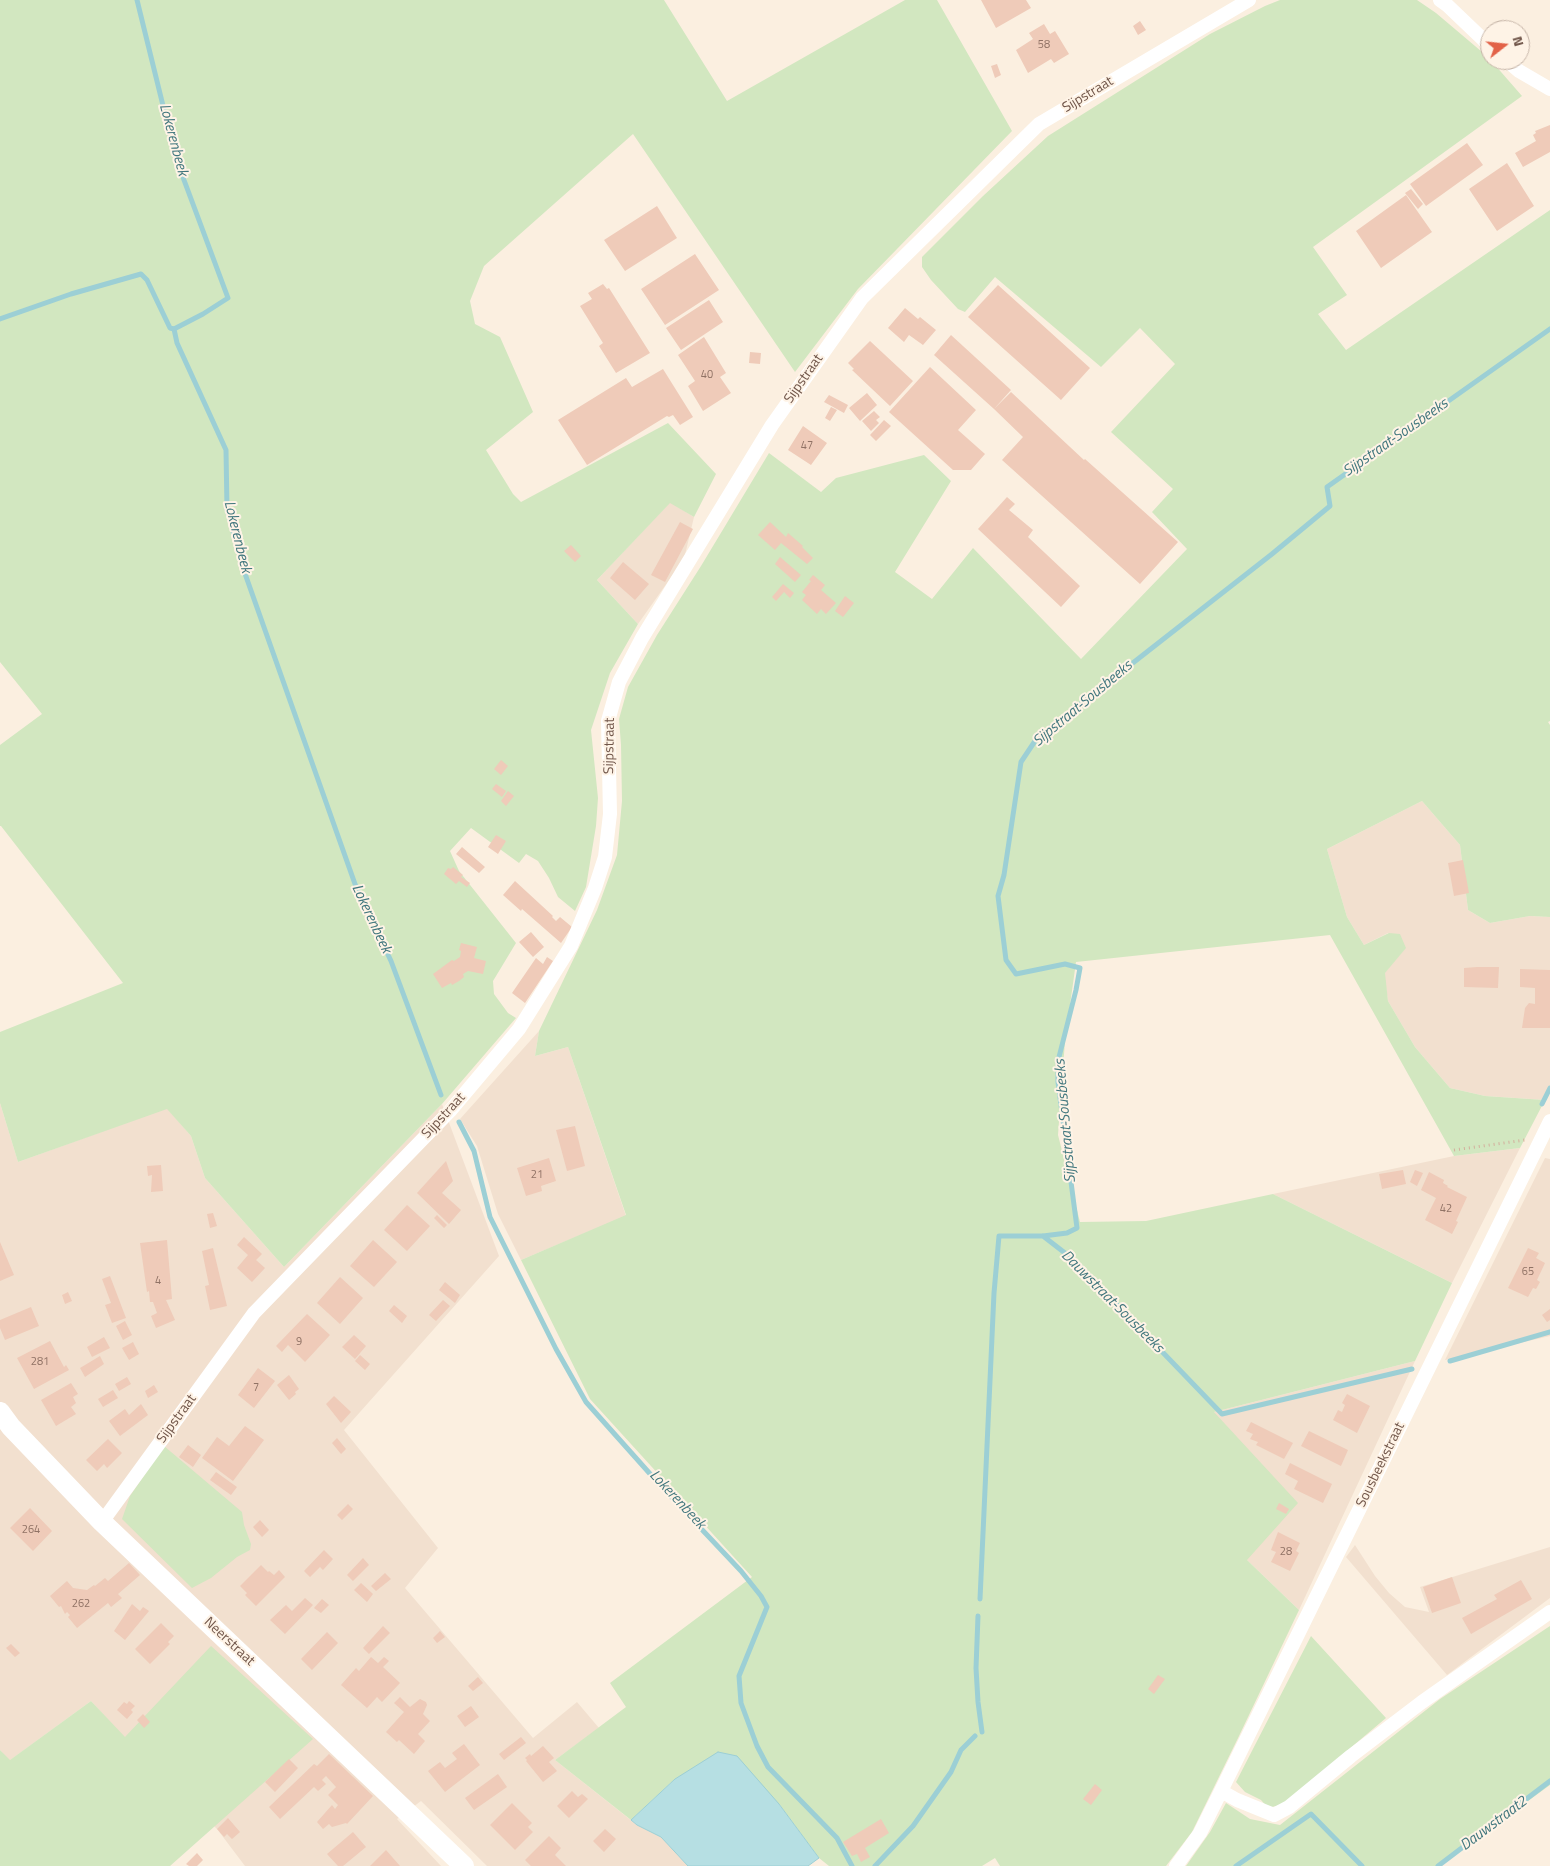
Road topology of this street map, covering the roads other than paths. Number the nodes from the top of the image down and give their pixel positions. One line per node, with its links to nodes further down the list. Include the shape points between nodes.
1 (1249, 0): 9 (street, Sijpstraat, via 1039,124 862,298 772,425 642,638 619,682 608,721 610,814 605,857 571,946 519,1029 450,1111 254,1314)
2 (1440, 0): 3 (street)
3 (1480, 37)
4 (1518, 70): 5 (street)
5 (1550, 90)
6 (1550, 1121): 7 (street, Sousbeekstraat)
7 (1545, 1143): 11 (street, Sousbeekstraat)
8 (0, 1412): 9 (street, Neerstraat)
9 (102, 1522): 12 (street, Neerstraat)
10 (1550, 1612): 11 (street, via 1422,1702 1289,1807 1274,1815)
11 (1221, 1791): 13 (street, Sousbeekstraat, via 1200,1833)
12 (464, 1866)
13 (1176, 1866)

